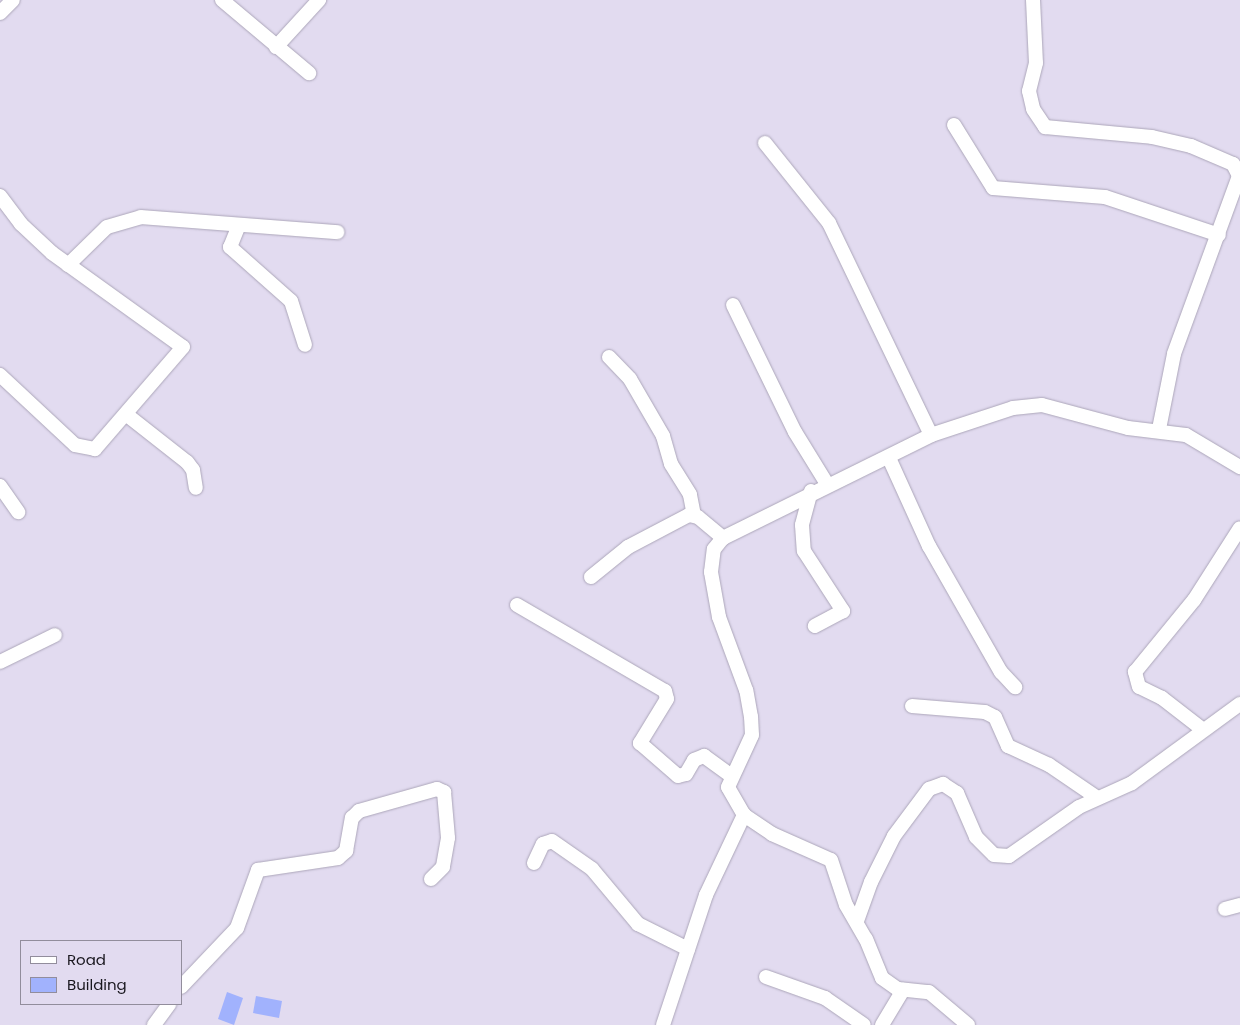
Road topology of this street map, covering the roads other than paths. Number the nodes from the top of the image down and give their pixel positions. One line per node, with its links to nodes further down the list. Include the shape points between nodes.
1 (13, 0): 5 (street)
2 (222, 0): 6 (street)
3 (319, 0): 6 (street)
4 (1033, 0): 10 (street, via 1036,63 1029,91 1033,109 1045,127 1152,137 1191,146 1233,164)
5 (0, 13)
6 (276, 47): 7 (street)
7 (309, 73)
8 (954, 125): 14 (street, via 993,188 1105,197)
9 (765, 143): 22 (street, via 829,223)
10 (1240, 176): 14 (street)
11 (0, 196): 15 (street, via 21,224)
12 (239, 225): 13 (street); 15 (street, via 141,217 107,227); 17 (street, via 230,247 290,301)
13 (337, 232)
14 (1219, 235): 21 (street, via 1174,354)
15 (68, 266): 20 (street, via 183,347)
16 (733, 305): 25 (street, via 795,432)
17 (305, 345)
18 (609, 357): 30 (street, via 630,379 663,436 672,464 690,496)
19 (0, 375): 20 (street, via 82,448 95,449)
20 (127, 415): 27 (street, via 187,462 193,470)
21 (1159, 429): 22 (street, via 1128,428 1042,405 1013,408); 24 (street, via 1186,435)
22 (931, 435): 23 (street)
23 (889, 458): 25 (street); 38 (street, via 929,546 1001,672)
24 (1240, 467)
25 (827, 484): 28 (street)
26 (0, 486): 29 (street)
27 (196, 488)
28 (811, 491): 32 (street); 35 (street, via 802,525 804,550 843,608 838,616)
29 (18, 512)
30 (694, 515): 32 (street); 33 (street, via 652,533)
31 (1240, 528): 41 (street, via 1199,593 1135,672 1140,687 1162,698)
32 (723, 538): 42 (street, via 711,557 712,589 746,690 752,735)
33 (591, 577)
34 (517, 605): 42 (street, via 665,692 667,699 640,742 678,776 686,774 694,760 704,756)
35 (815, 626)
36 (55, 635): 37 (street)
37 (0, 662)
38 (1015, 687)
39 (1240, 704): 41 (street)
40 (912, 706): 43 (street, via 985,712 995,717 1008,746 1049,765)
41 (1202, 729): 43 (street, via 1132,783)
42 (732, 776): 44 (street, via 730,792)
43 (1096, 798): 49 (street, via 1009,856 994,855 976,838 957,793 943,784 929,789 894,836)
44 (744, 814): 49 (street, via 772,834 831,860 846,905); 50 (street, via 706,896)
45 (534, 863): 50 (street, via 543,844 552,841 592,869 638,924)
46 (431, 878): 52 (street, via 443,868 448,838 444,792 437,789 359,810 352,818 346,851 338,858 258,870 237,928)
47 (1240, 905): 48 (street)
48 (1225, 909)
49 (856, 921): 53 (street, via 882,978)
50 (688, 949): 56 (street)
51 (766, 977): 57 (street, via 825,998)
52 (182, 985)
53 (903, 990): 58 (street); 59 (street, via 929,992)
54 (168, 1005): 55 (street)
55 (154, 1025)
56 (663, 1025)
57 (864, 1025)
58 (882, 1025)
59 (968, 1025)

